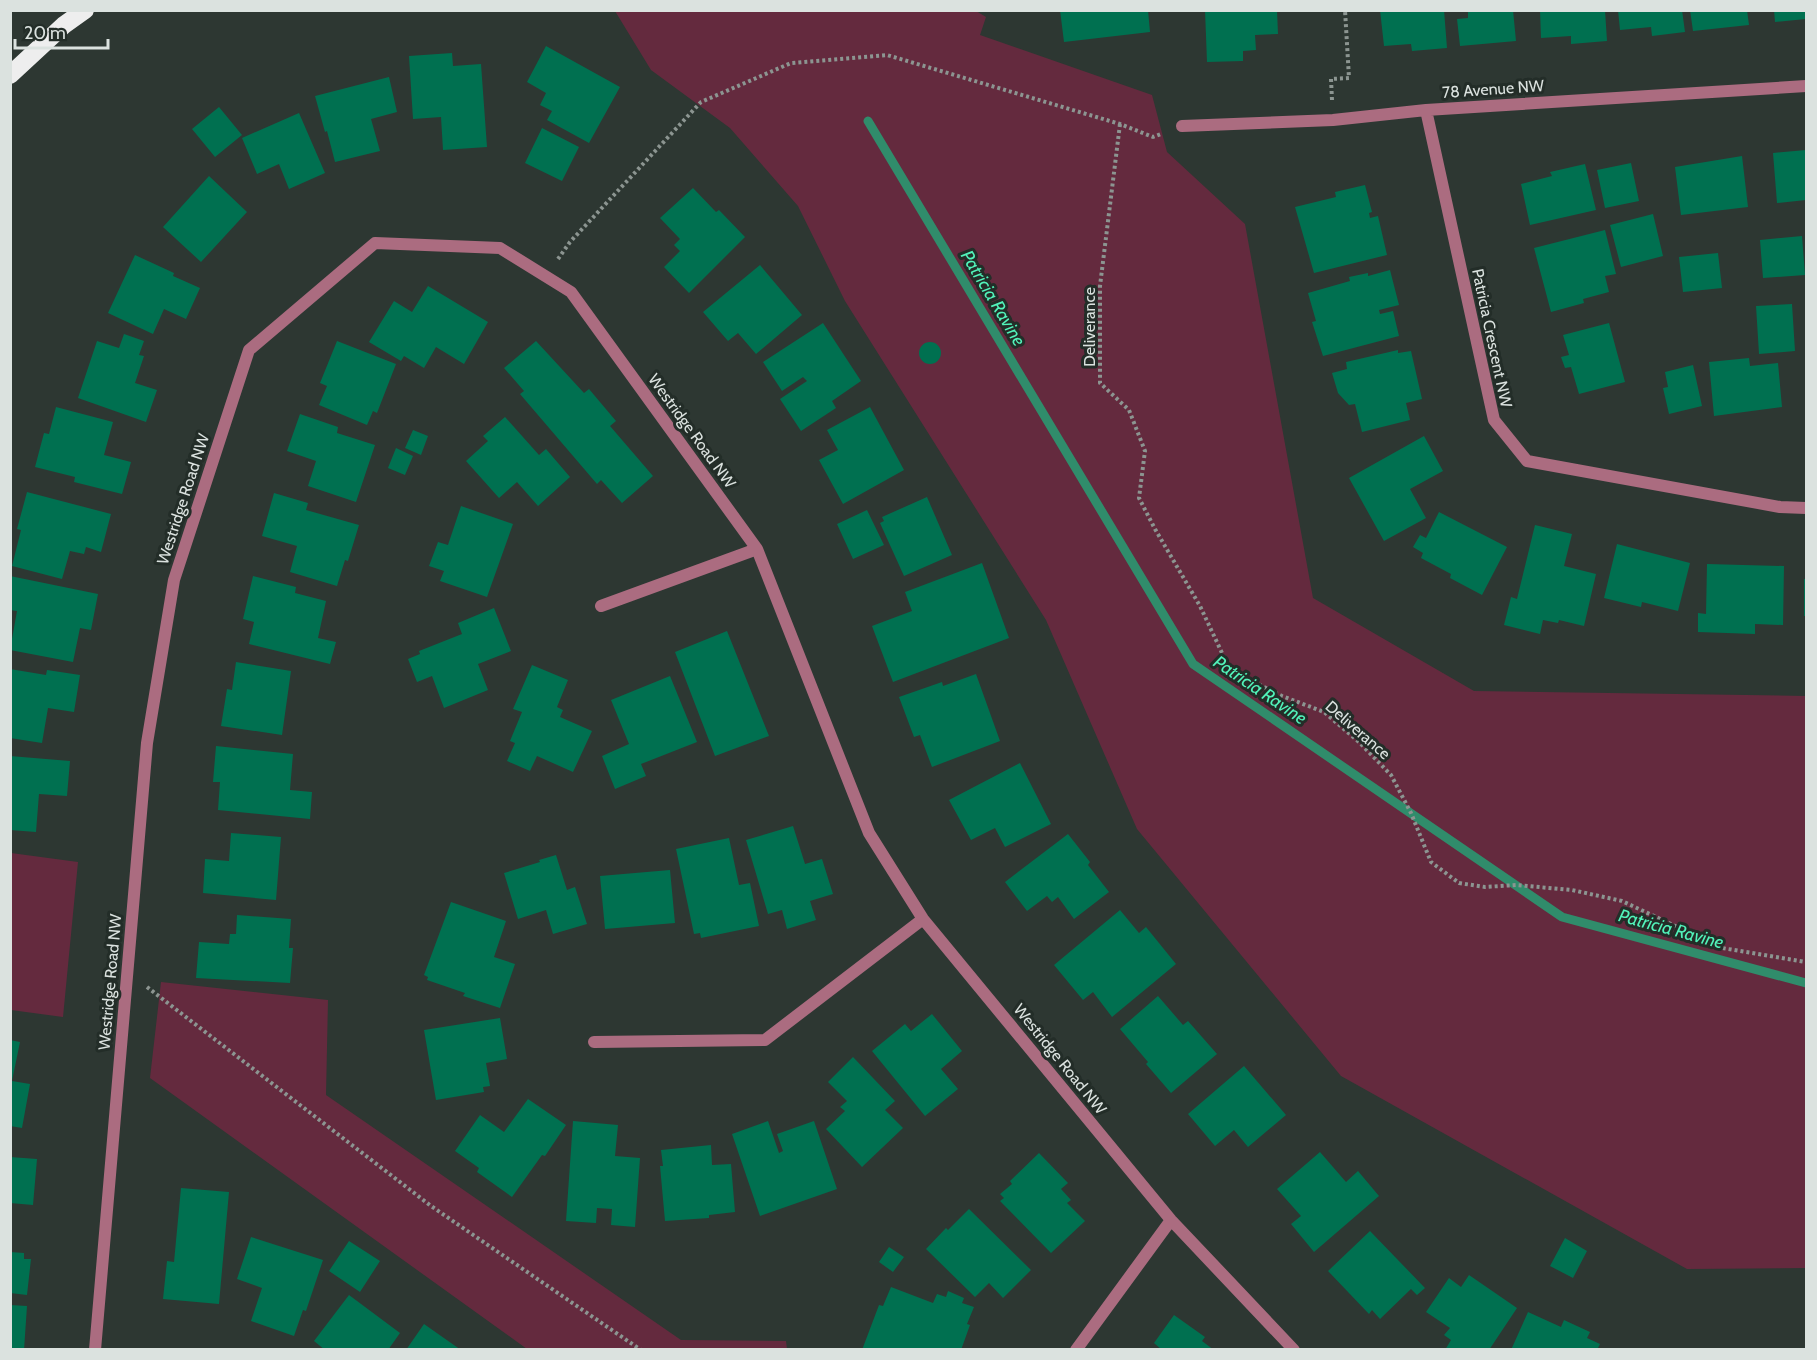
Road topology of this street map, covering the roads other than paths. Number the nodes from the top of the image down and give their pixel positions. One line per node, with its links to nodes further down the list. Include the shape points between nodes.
1 (85, 10): 2 (highway)
2 (10, 75)
3 (1806, 86): 4 (street, 78 Avenue NW)
4 (1426, 110): 5 (street, 78 Avenue NW, via 1332,120); 6 (street, Patricia Crescent NW, via 1494,420 1527,461 1780,507)
5 (1182, 126)
6 (1806, 508)
7 (757, 549): 8 (street); 9 (street, Westridge Road NW, via 869,832); 12 (street, Westridge Road NW, via 571,292 500,248 375,243 249,350 174,580 147,743)
8 (601, 606)
9 (923, 919): 10 (street, via 765,1040); 11 (street, Westridge Road NW)
10 (594, 1042)
11 (1171, 1220): 13 (street); 14 (street, Westridge Road NW)
12 (95, 1350)
13 (1076, 1350)
14 (1294, 1350)

